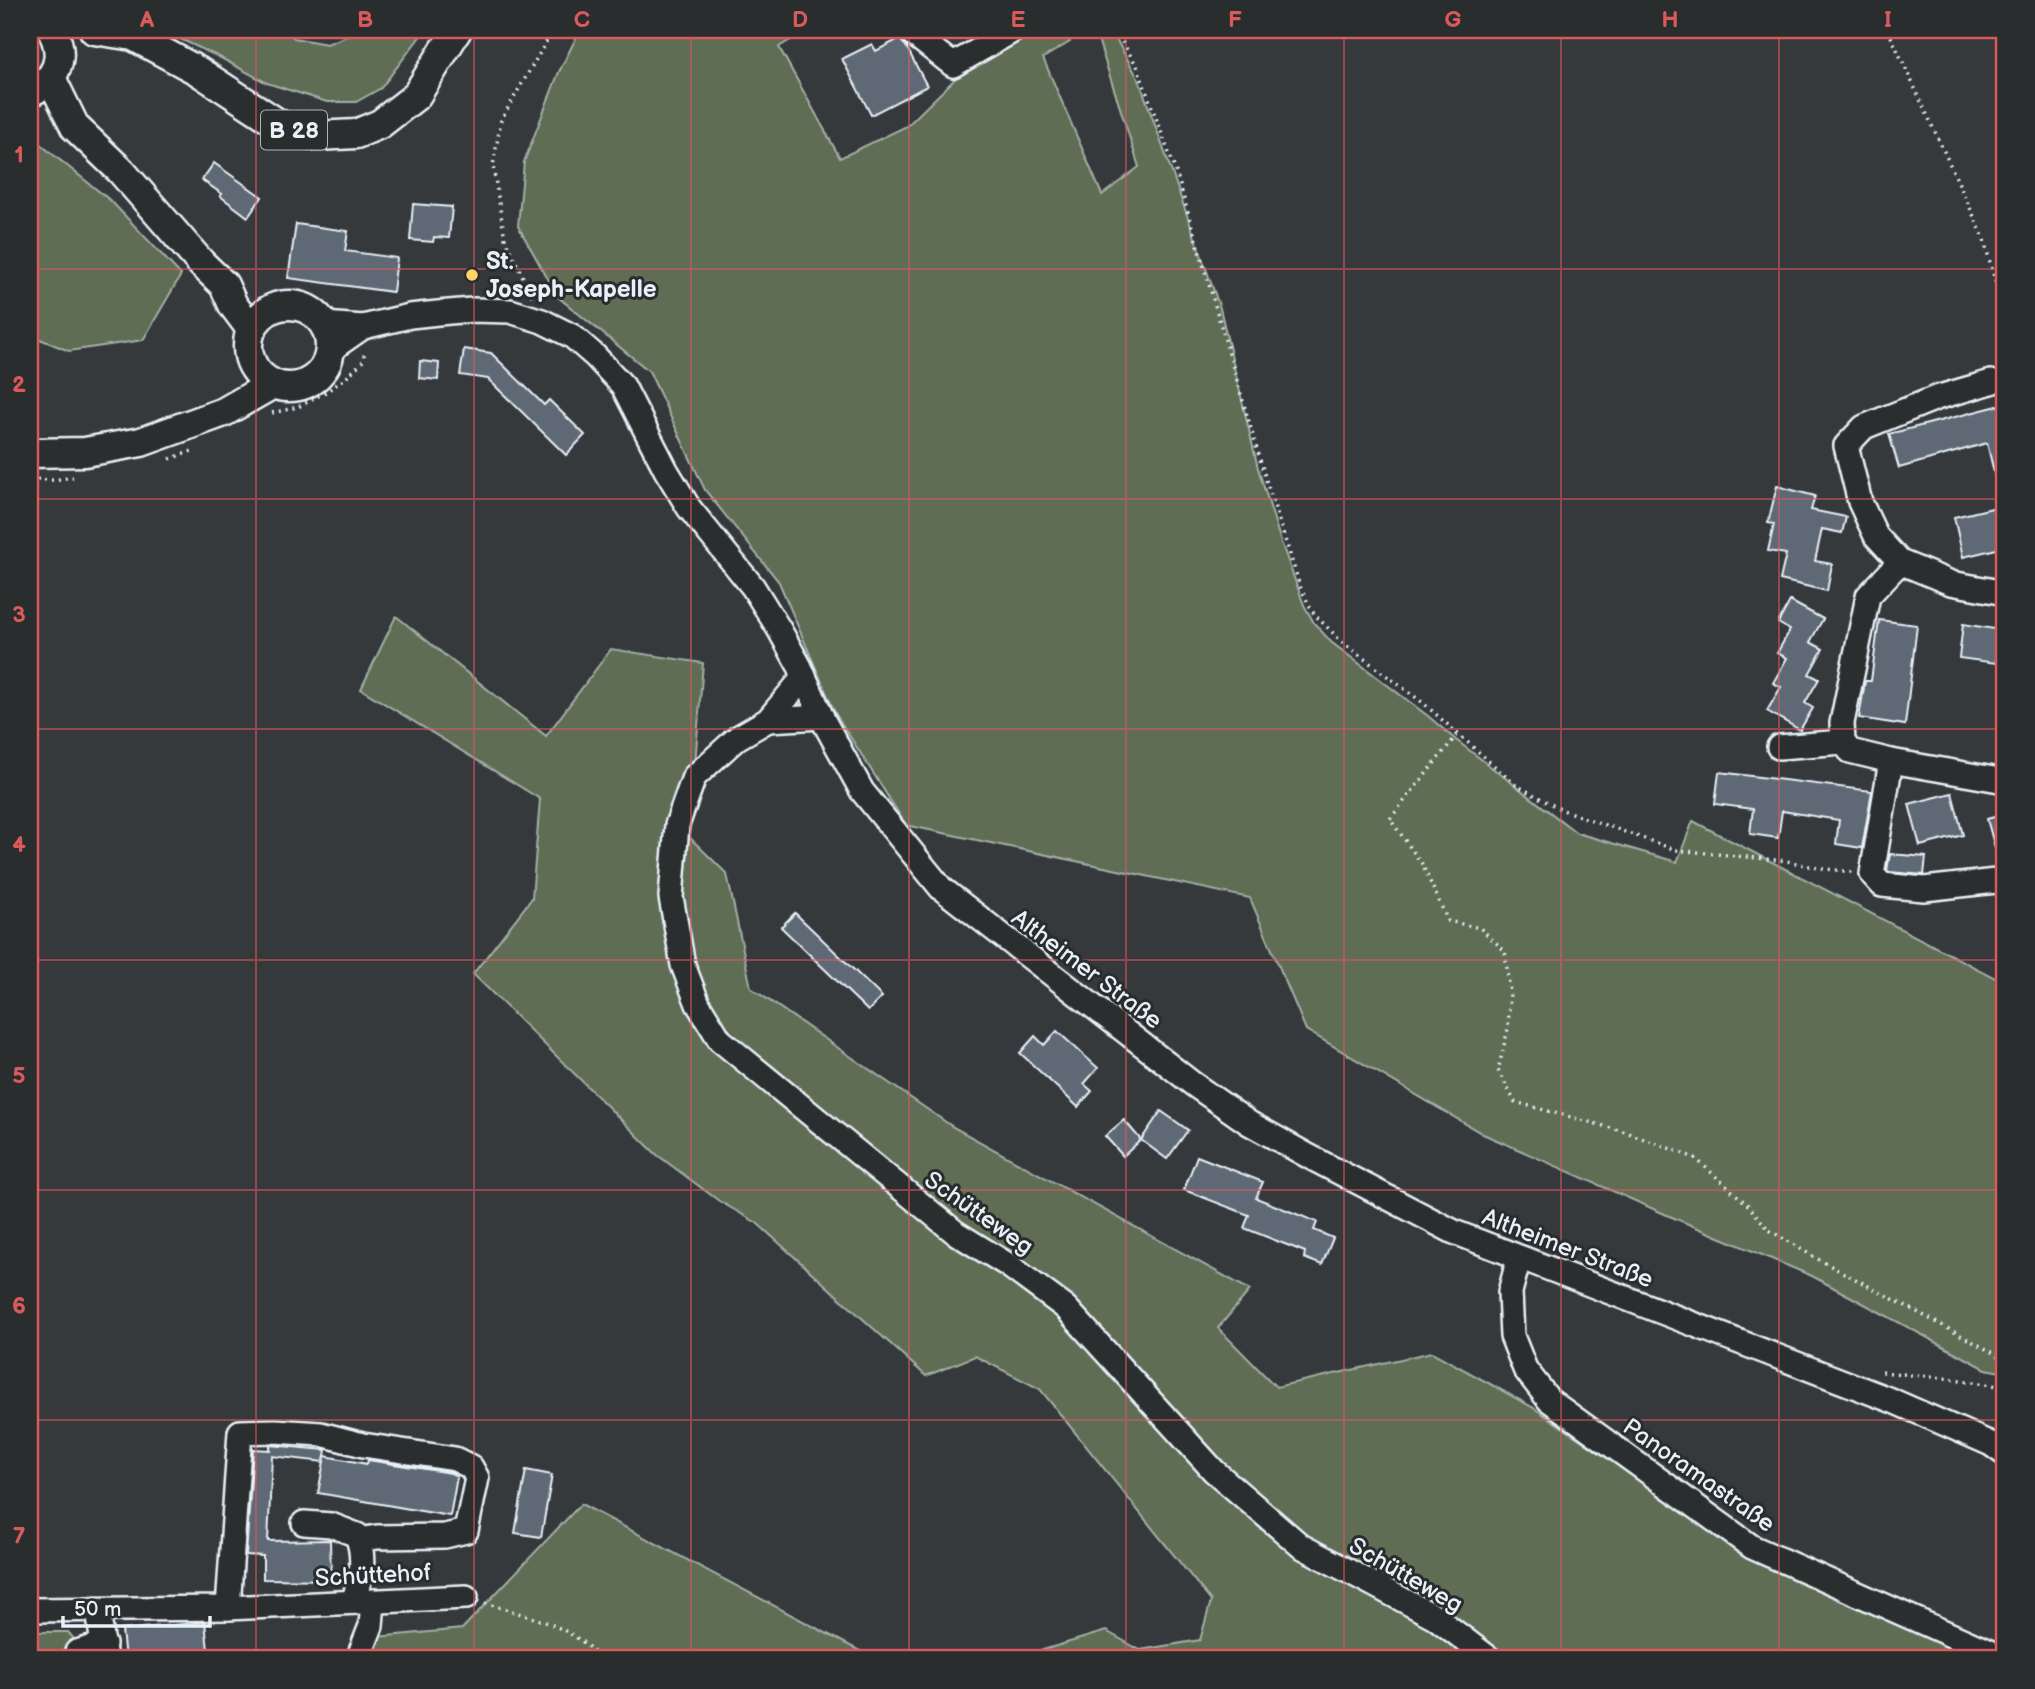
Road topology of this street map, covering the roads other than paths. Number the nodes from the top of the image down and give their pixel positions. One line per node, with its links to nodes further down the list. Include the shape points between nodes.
1 (457, 30): 3 (main road, B 28, via 416,96 380,124 356,134 317,136 285,128 198,71 132,36)
2 (1014, 30): 4 (street, via 953,65)
3 (101, 31): 5 (main road, B 28)
4 (912, 33)
5 (44, 70): 6 (main road, B 28, via 75,127)
6 (224, 285): 7 (main road, B 28); 8 (main road, B 28)
7 (273, 309): 8 (main road); 9 (main road, B 28, via 287,305 314,313)
8 (251, 329): 10 (main road, via 249,355)
9 (327, 337): 10 (main road, via 327,362 310,382 285,387); 15 (street, Altheimer Straße, via 410,316 472,310 510,311 572,337 623,386 689,508 753,587)
10 (263, 375): 12 (main road, via 186,424 141,442 85,452)
11 (1991, 382): 13 (street, via 1864,427 1846,446 1860,502 1876,536)
12 (30, 453)
13 (1900, 562): 14 (street, via 1951,583); 18 (street, via 1868,596 1842,723)
14 (2005, 593)
15 (804, 677): 16 (street, Altheimer Straße); 17 (street, Schütteweg)
16 (822, 717): 17 (street, Schütteweg); 23 (street, Altheimer Straße, via 862,791 941,888 977,918 1249,1123 1454,1232)
17 (768, 720): 35 (street, Schütteweg, via 737,737 694,777 677,825 671,897 683,965 698,1004 720,1040 957,1233 1066,1308 1214,1471 1301,1546 1435,1617)
18 (1843, 742): 19 (street); 20 (street, via 1850,751)
19 (1779, 747)
20 (1891, 761): 21 (street); 22 (street, via 1872,874 1882,885 1924,889)
21 (2005, 781)
22 (2005, 880)
23 (1519, 1258): 24 (street, Altheimer Straße, via 1893,1401); 36 (street, Panoramastraße, via 1510,1292 1512,1336 1525,1370 1549,1400 1752,1548)
24 (2005, 1454)
25 (304, 1523): 26 (street, via 351,1531)
26 (359, 1540): 28 (street); 29 (street, via 466,1531 477,1478 471,1467 455,1459 321,1434 240,1432)
27 (466, 1597): 28 (street, Schüttehof)
28 (363, 1602): 29 (street, Schüttehof); 34 (street, via 371,1626)
29 (228, 1608): 31 (street, Schüttehof)
30 (30, 1610): 31 (street, Schüttehof)
31 (98, 1610): 33 (street)
32 (77, 1652): 33 (street)
33 (104, 1652)
34 (358, 1659)
35 (1490, 1659)
36 (2005, 1659)

